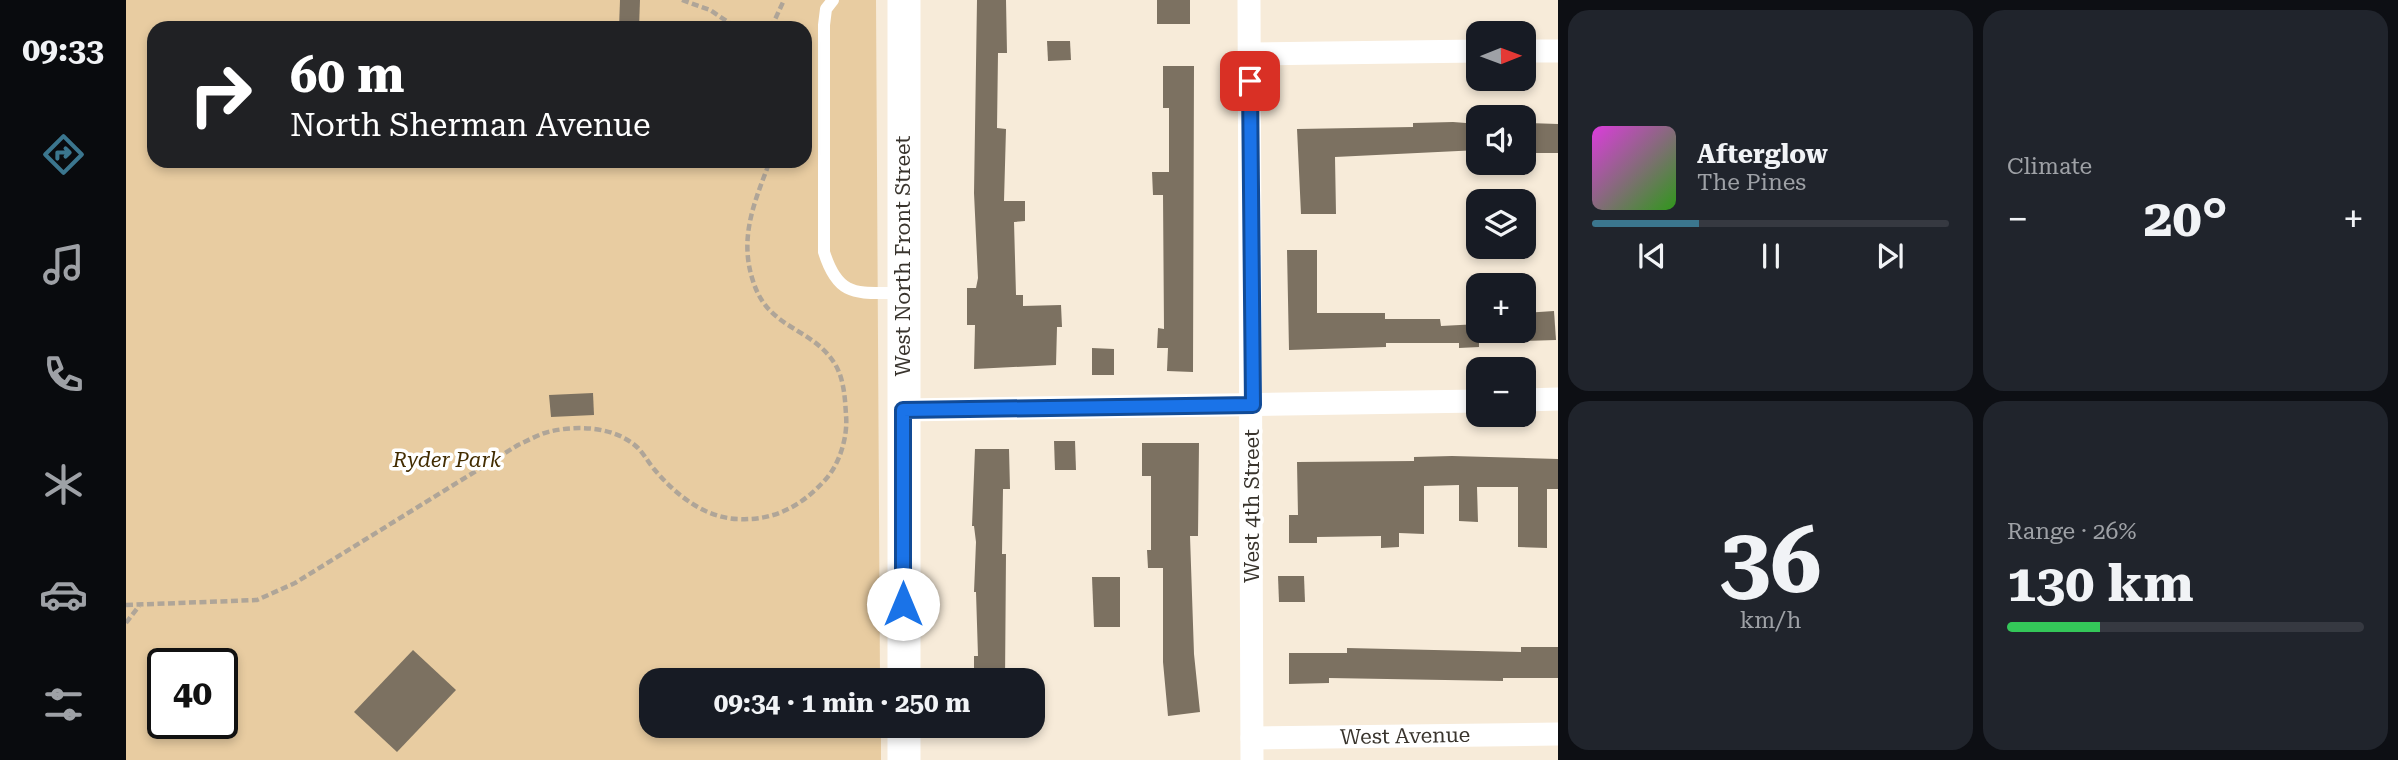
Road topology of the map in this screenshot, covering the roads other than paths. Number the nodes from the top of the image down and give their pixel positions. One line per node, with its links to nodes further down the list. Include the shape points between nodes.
1 (833, 0): 8 (lane, via 826,9 824,25 824,252 831,274 842,286 861,292)
2 (904, 0): 8 (street, West North Front Street)
3 (1249, 0): 7 (street, West 4th Street)
4 (1466, 51): 7 (street)
5 (1536, 51): 6 (street)
6 (1558, 51)
7 (1249, 54): 12 (street, West 4th Street)
8 (902, 293): 13 (street, West North Front Street)
9 (1558, 399): 10 (street)
10 (1536, 400)
11 (1466, 401): 12 (street)
12 (1253, 405): 13 (street); 17 (street, West 4th Street)
13 (903, 410): 14 (street, West North Front Street)
14 (904, 668)
15 (1558, 734): 17 (street, West Avenue)
16 (904, 738): 18 (street)
17 (1252, 749)
18 (904, 760)

